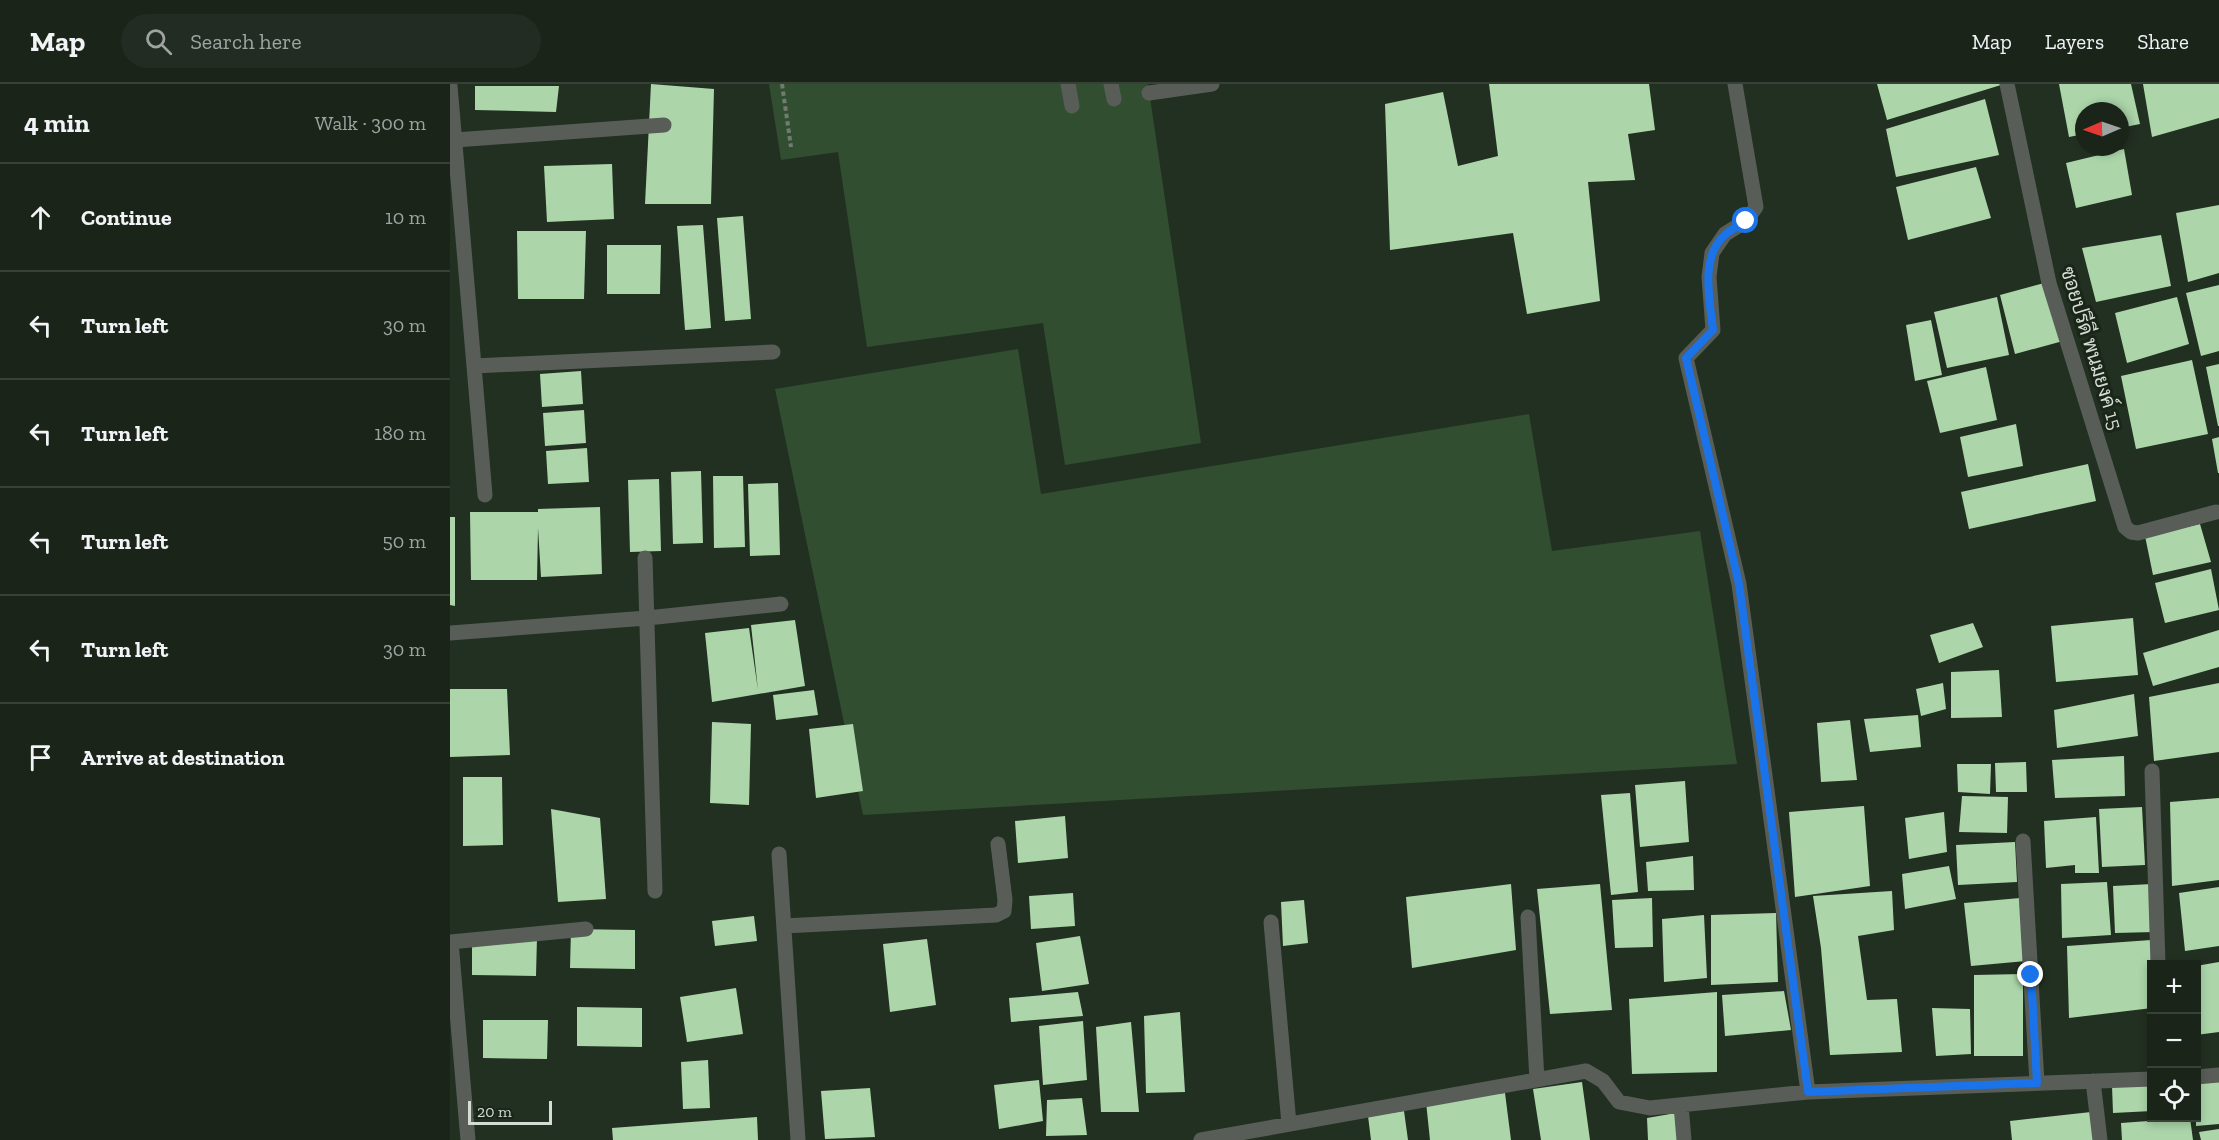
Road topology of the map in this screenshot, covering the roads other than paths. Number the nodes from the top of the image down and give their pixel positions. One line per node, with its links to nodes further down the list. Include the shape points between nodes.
1 (1068, 84): 7 (street)
2 (1212, 84): 6 (street)
3 (1735, 84): 35 (street, via 1756,207 1746,221 1725,234 1712,253 1709,277 1713,330 1686,358 1739,584)
4 (2007, 84): 13 (street, ซอยปรีดี พนมยงค์ 15, via 2049,283 2125,527 2138,533)
5 (450, 86): 9 (street)
6 (1149, 93)
7 (1071, 106)
8 (664, 125): 9 (street)
9 (454, 140): 11 (street)
10 (773, 352): 11 (street)
11 (474, 366): 12 (street)
12 (485, 495)
13 (2216, 512)
14 (645, 558): 16 (street)
15 (781, 604): 16 (street)
16 (647, 618): 17 (street); 22 (street)
17 (450, 633)
18 (2152, 771): 28 (street)
19 (2023, 841): 34 (street)
20 (998, 844): 25 (street, via 1005,900 1004,911 996,915)
21 (779, 854): 25 (street)
22 (655, 891)
23 (1528, 917): 32 (street)
24 (1271, 922): 37 (street)
25 (784, 926): 39 (street)
26 (586, 929): 27 (street)
27 (450, 942): 38 (street)
28 (2158, 960)
29 (2219, 1075): 30 (street)
30 (2201, 1077)
31 (2147, 1079): 33 (street)
32 (1538, 1080): 36 (street, via 1586,1071 1603,1081 1619,1102 1650,1108); 37 (street)
33 (2093, 1081): 34 (street); 42 (street)
34 (2037, 1083): 35 (street)
35 (1808, 1092): 36 (street)
36 (1681, 1105): 41 (street)
37 (1289, 1124): 40 (street)
38 (468, 1140)
39 (798, 1140)
40 (1201, 1140)
41 (1684, 1140)
42 (2100, 1140)

